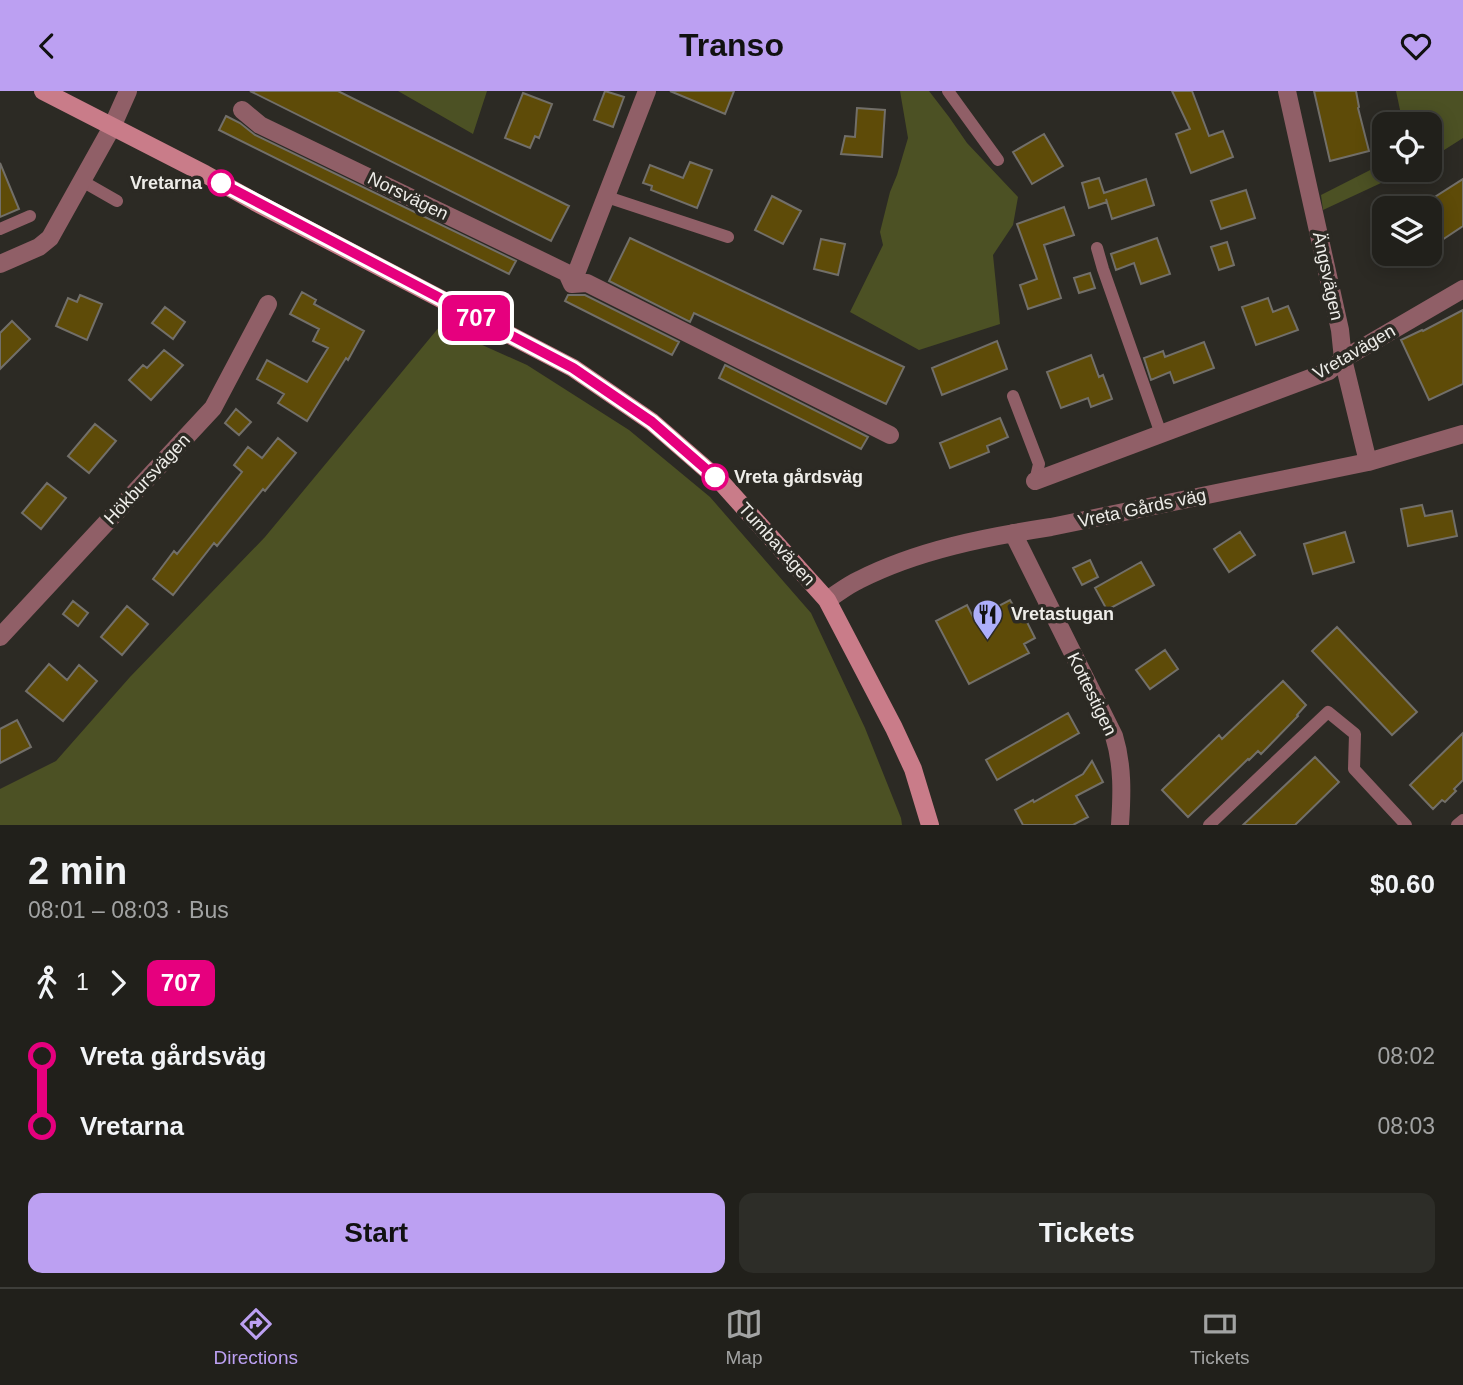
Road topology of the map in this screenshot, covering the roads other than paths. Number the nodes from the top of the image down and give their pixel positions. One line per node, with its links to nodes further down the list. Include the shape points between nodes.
1 (43, 91): 7 (main road, Tumbavägen)
2 (128, 91): 7 (street)
3 (646, 91): 10 (street)
4 (948, 91): 8 (lane)
5 (1287, 91): 20 (street, Ängsvägen, via 1338,317)
6 (242, 110): 17 (street, Norsvägen, via 260,125 568,273)
7 (112, 127): 9 (street); 28 (main road, Tumbavägen, via 573,368 652,422 721,482)
8 (998, 160)
9 (82, 181): 11 (lane); 16 (street, via 50,238)
10 (607, 197): 14 (lane); 17 (street)
11 (117, 201)
12 (30, 216): 13 (lane)
13 (0, 229)
14 (728, 237)
15 (1097, 248): 22 (lane)
16 (0, 264)
17 (572, 284): 24 (street, Norsvägen, via 587,283)
18 (1463, 289): 20 (street, Vretavägen)
19 (268, 304): 29 (street, Hökbursvägen, via 213,408)
20 (1343, 359): 22 (street, Vretavägen, via 1329,371); 25 (street, Ängsvägen)
21 (1013, 396): 26 (lane, via 1039,464)
22 (1161, 434): 26 (street, Vretavägen)
23 (1463, 434): 25 (street, Vreta Gårds väg)
24 (890, 435)
25 (1368, 462): 27 (street, Vreta Gårds väg)
26 (1035, 481)
27 (1013, 533): 28 (street, Vreta Gårds väg, via 896,563); 32 (street, Kottestigen, via 1114,736 1120,763)
28 (827, 600): 31 (main road, Tumbavägen, via 894,727)
29 (0, 637)
30 (1463, 820): 35 (lane)
31 (930, 825)
32 (1120, 825)
33 (1209, 825): 34 (lane, via 1328,712 1355,734 1354,769)
34 (1406, 825)
35 (1457, 825)

